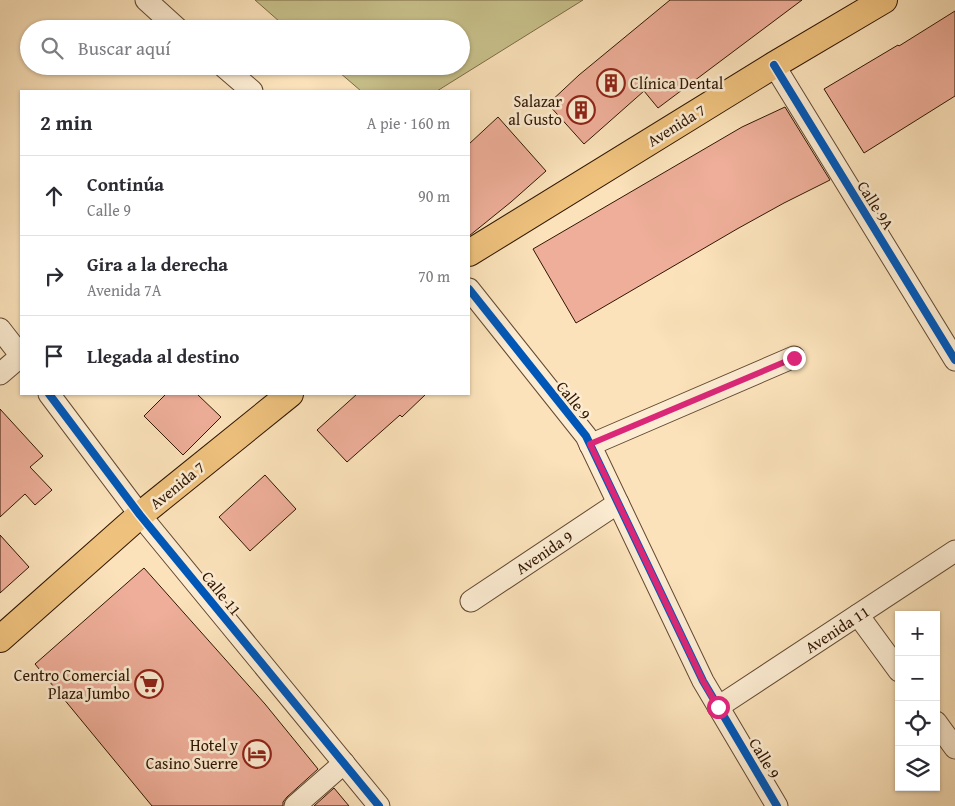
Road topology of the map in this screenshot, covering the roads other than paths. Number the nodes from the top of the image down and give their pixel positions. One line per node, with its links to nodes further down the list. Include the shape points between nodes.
1 (146, 0): 3 (street)
2 (884, 0): 4 (main road, Avenida 7)
3 (168, 20)
4 (774, 65): 7 (main road, Avenida 7); 13 (street, Calle 9A)
5 (233, 75): 6 (street)
6 (251, 90)
7 (470, 252)
8 (470, 290): 17 (street, Calle 9)
9 (0, 329): 10 (street)
10 (20, 355)
11 (20, 357): 14 (street)
12 (794, 358): 17 (street)
13 (955, 360)
14 (0, 374)
15 (51, 395): 19 (street, Calle 11)
16 (289, 395): 19 (main road, Avenida 7)
17 (590, 444): 18 (street, Calle 9)
18 (618, 503): 21 (street, Avenida 9); 25 (street, Calle 9)
19 (140, 515): 23 (main road, Avenida 7); 28 (street, Calle 11)
20 (955, 551): 22 (street, Avenida 11)
21 (470, 601)
22 (858, 615): 24 (street); 25 (street, Avenida 11)
23 (0, 639)
24 (895, 666)
25 (718, 707): 31 (street, Calle 9)
26 (940, 727): 27 (street)
27 (955, 748)
28 (344, 763): 29 (street); 30 (street, Calle 11)
29 (295, 806)
30 (379, 806)
31 (777, 806)

